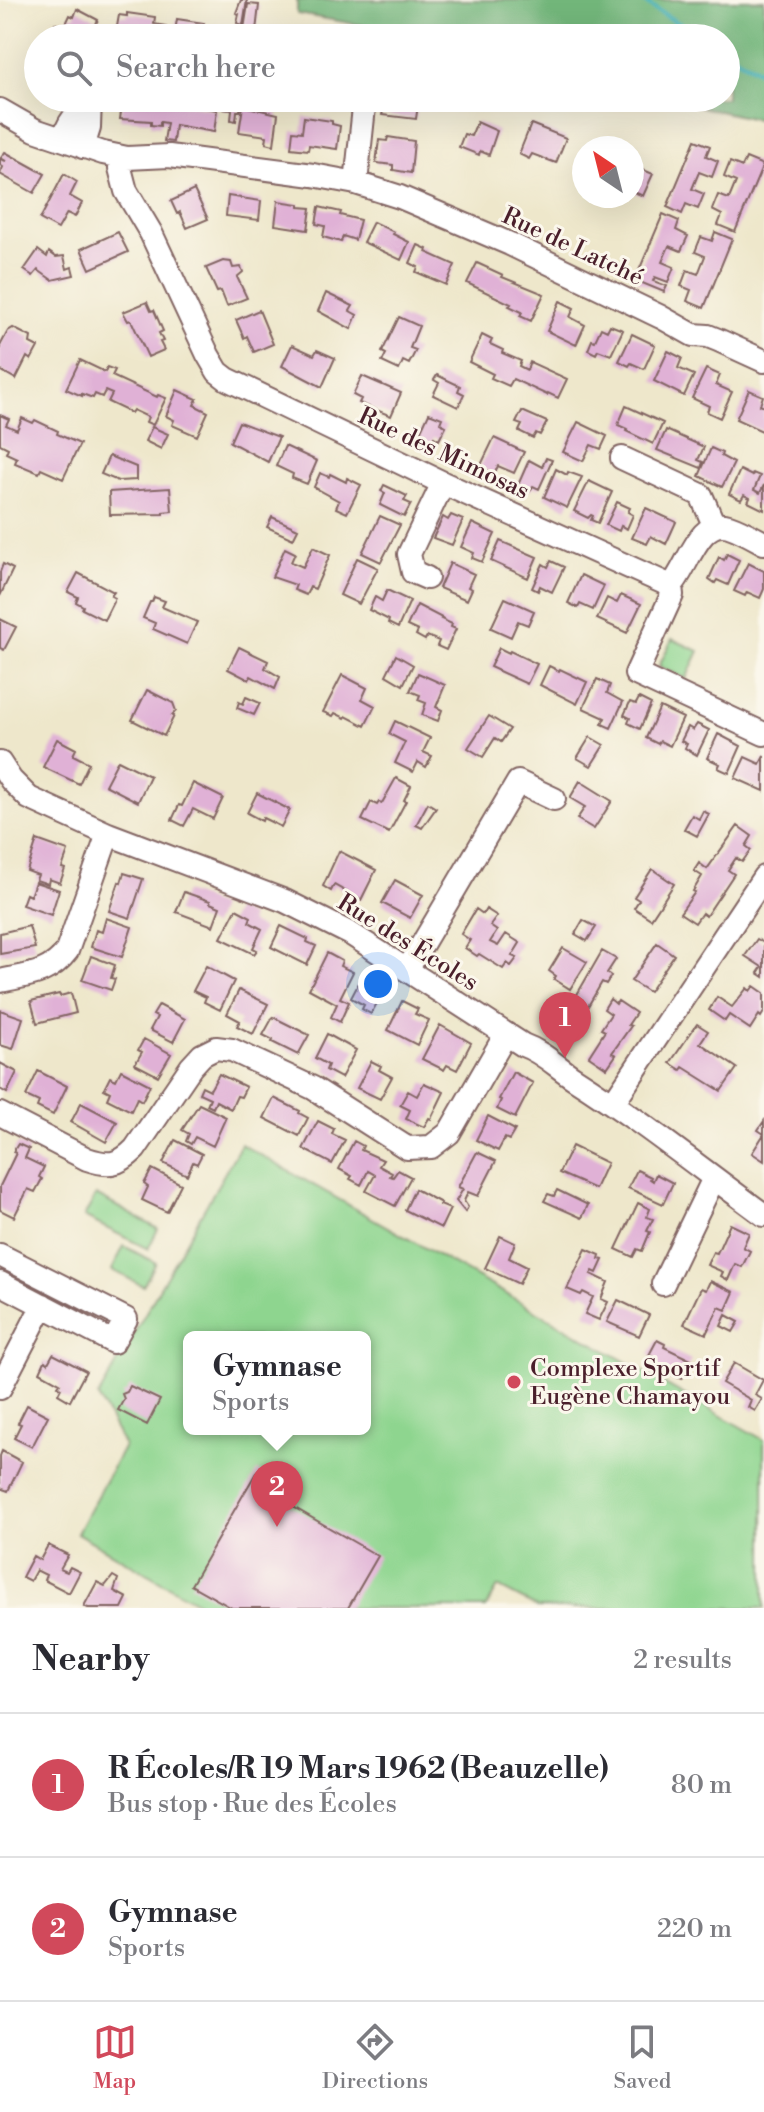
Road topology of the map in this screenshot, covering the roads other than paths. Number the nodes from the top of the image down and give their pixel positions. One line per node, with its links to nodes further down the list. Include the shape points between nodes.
1 (0, 110): 4 (street, Rue de Latché)
2 (89, 112): 4 (street, via 89,128)
3 (364, 112): 6 (street)
4 (72, 143): 5 (street, Rue de Latché)
5 (130, 157): 6 (street, Rue de Latché, via 169,156); 9 (street, Rue des Mimosas, via 120,168 126,191 218,372)
6 (356, 183): 7 (street, Rue de Latché, via 510,244 693,335 708,336)
7 (764, 361)
8 (622, 458): 10 (street, via 701,495)
9 (443, 483): 12 (street, via 409,554 413,572); 13 (street, Rue des Mimosas)
10 (714, 525): 11 (street, via 727,524); 13 (street, via 700,537)
11 (764, 543)
12 (427, 578)
13 (671, 586): 14 (street, via 672,595 636,674)
14 (764, 734)
15 (0, 763): 18 (street, Rue des Écoles, via 29,798)
16 (498, 786): 19 (street, via 486,808)
17 (554, 799): 19 (street, via 518,782)
18 (108, 834): 21 (street, Rue des Écoles, via 285,901); 22 (street, via 67,951 45,971)
19 (486, 835): 21 (street)
20 (762, 885): 24 (street)
21 (407, 970): 23 (street, Rue des Écoles)
22 (0, 981)
23 (506, 1034): 24 (street, Rue des Écoles); 25 (street, via 449,1133 431,1147 407,1148 313,1088 232,1050 216,1048 191,1067 125,1160 113,1164 87,1159)
24 (613, 1103): 26 (street, Rue des Écoles)
25 (3, 1120)
26 (714, 1178): 27 (street, Rue des Écoles); 30 (street)
27 (764, 1215)
28 (0, 1255): 31 (street, via 126,1319 113,1342)
29 (0, 1283): 31 (street)
30 (663, 1284)
31 (43, 1305): 32 (street)
32 (0, 1388)

